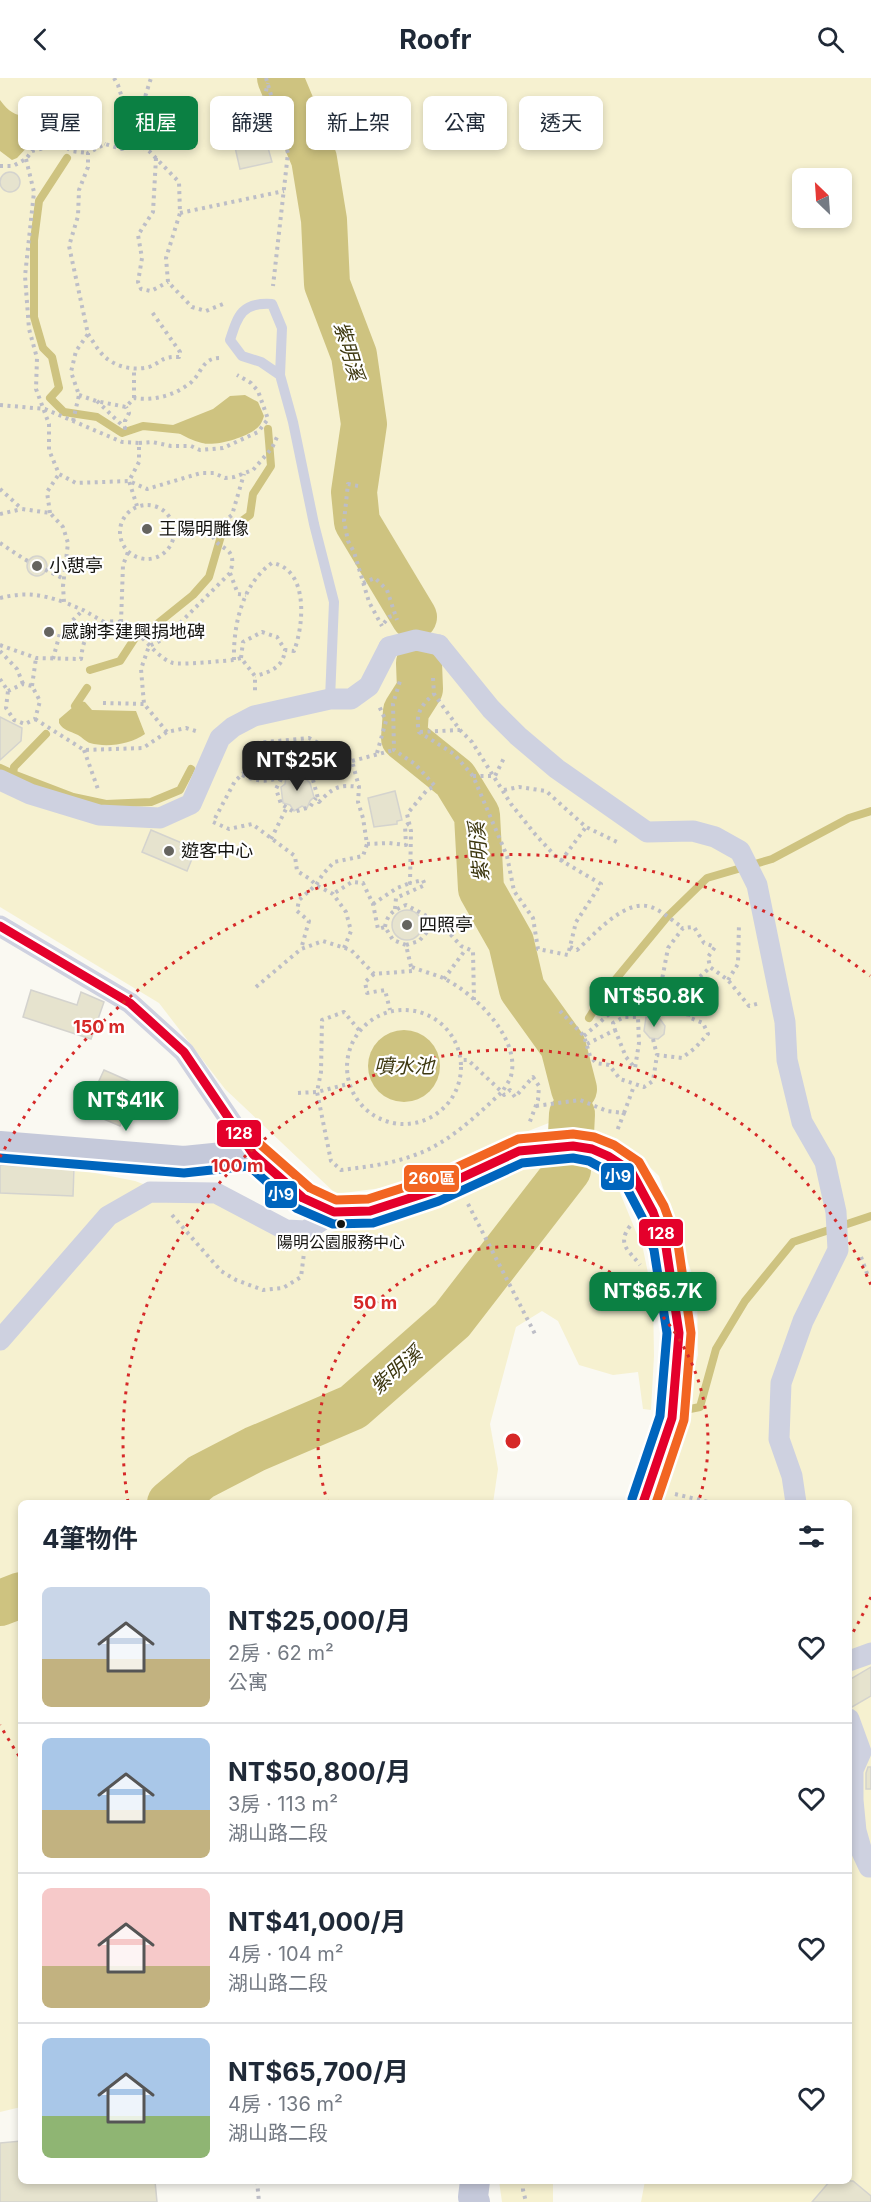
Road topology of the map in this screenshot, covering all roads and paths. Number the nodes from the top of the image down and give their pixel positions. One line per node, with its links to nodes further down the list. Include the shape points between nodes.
1 (114, 78): 4 (path)
2 (152, 78): 5 (path)
3 (267, 80): 6 (path); 17 (path, via 288,153)
4 (121, 96)
5 (146, 96)
6 (264, 96)
7 (102, 143): 8 (path)
8 (105, 144): 9 (path); 13 (path)
9 (114, 147)
10 (40, 150): 15 (path)
11 (70, 150): 13 (path)
12 (146, 150): 14 (path)
13 (88, 153): 23 (path, via 69,246)
14 (156, 157): 18 (path, via 180,182); 19 (path, via 153,212 138,235 142,258 138,282 141,289 151,291)
15 (26, 159): 16 (path, via 13,166); 33 (path, via 34,192 25,276 29,328 38,358 36,389)
16 (0, 166)
17 (284, 191): 18 (path); 20 (path)
18 (180, 213): 19 (path, via 166,258)
19 (168, 282): 21 (path, via 192,307 206,311 223,304)
20 (272, 304): 21 (lane); 27 (lane, via 282,328)
21 (245, 308): 27 (lane, via 236,319 230,340 242,356 261,362)
22 (152, 312): 25 (path, via 180,352 179,357 167,356 150,366)
23 (88, 334): 25 (path, via 104,357); 28 (path, via 76,351 71,372)
24 (225, 358): 29 (path, via 204,363 190,384 161,398)
25 (134, 369): 29 (path)
26 (235, 373): 35 (path, via 251,383 261,396 268,419 258,432 223,448 200,450)
27 (280, 375): 78 (lane, via 334,602)
28 (79, 395): 30 (path); 34 (path)
29 (134, 398): 32 (path)
30 (96, 401): 32 (path); 32 (path, via 125,428 129,413)
31 (0, 405): 33 (path)
32 (126, 406)
33 (45, 409): 34 (path); 37 (path, via 49,450)
34 (74, 421): 35 (path, via 122,442)
35 (139, 443): 39 (path, via 139,462)
36 (272, 448): 38 (path, via 253,470)
37 (59, 474): 39 (path, via 76,483); 44 (path, via 47,492)
38 (244, 474): 39 (path, via 225,478 201,473 147,489); 48 (path, via 232,515 212,532 215,542 230,551 234,562)
39 (129, 481): 42 (path)
40 (358, 486): 50 (path, via 348,484 344,521)
41 (0, 489): 43 (path)
42 (137, 506): 47 (path, via 126,514 120,526 120,540); 47 (path, via 151,504 165,510 173,522 175,536 168,550 156,558 141,559)
43 (22, 509): 44 (path); 45 (path)
44 (50, 513): 49 (path, via 63,527 68,543)
45 (0, 514)
46 (0, 543): 49 (path)
47 (128, 552): 57 (path, via 123,565)
48 (230, 573): 51 (path, via 238,594); 61 (path, via 164,639)
49 (64, 579): 53 (path)
50 (363, 583): 55 (path, via 375,578 387,590); 59 (path)
51 (246, 595): 63 (path, via 258,573 272,563 282,565 297,580 300,636 294,651); 68 (path, via 233,637)
52 (0, 598): 53 (path, via 40,594)
53 (64, 602): 54 (path)
54 (83, 610): 58 (path); 67 (path, via 60,633)
55 (394, 615): 56 (path); 59 (path)
56 (397, 620)
57 (121, 622): 58 (path); 61 (path)
58 (104, 623): 67 (path, via 83,639 81,659)
59 (381, 626): 62 (path)
60 (0, 645): 65 (path)
61 (149, 646): 68 (path, via 173,663); 80 (path, via 141,669)
62 (389, 646): 75 (street); 87 (street, bridge, via 416,640 439,645)
63 (285, 650): 66 (path, via 277,637 262,632 243,642); 70 (path, via 284,659 273,671)
64 (0, 651): 73 (path, via 17,669)
65 (36, 658): 67 (path); 74 (path)
66 (240, 658): 68 (path); 70 (path)
67 (54, 659)
68 (234, 660)
69 (402, 674): 90 (path, via 393,704)
70 (255, 676): 81 (path)
71 (433, 678): 77 (path)
72 (0, 679): 76 (path)
73 (23, 684): 74 (path); 76 (path)
74 (32, 686): 82 (path, via 40,701)
75 (369, 686): 78 (street, via 351,699); 91 (path, via 386,721)
76 (8, 691): 82 (path, via 6,708 14,720 26,724)
77 (435, 694): 83 (path); 85 (path, via 423,704 416,721)
78 (330, 699): 81 (street)
79 (103, 703): 80 (path)
80 (144, 704): 84 (path)
81 (254, 716): 86 (street)
82 (35, 719): 89 (path)
83 (460, 730): 85 (path); 95 (path)
84 (167, 732): 86 (path, via 186,728); 89 (path, via 143,748)
85 (419, 732): 94 (path, via 454,754)
86 (226, 733): 88 (path, via 248,745); 97 (street, via 191,804 160,819 99,815 30,794)
87 (518, 736): 95 (path); 111 (street, via 557,769 647,832 693,831 715,837 740,851)
88 (270, 741): 92 (path, via 309,738); 93 (path, via 272,752)
89 (84, 750): 100 (path)
90 (394, 750): 91 (path); 103 (path, via 415,764 435,786 407,814)
91 (377, 753): 92 (path)
92 (352, 761): 98 (path)
93 (242, 776): 96 (path, via 256,782); 105 (path, via 235,781 213,822 229,829 252,824)
94 (473, 776): 95 (path); 120 (path, via 507,855 514,891 533,918 538,950 567,955)
95 (495, 776): 99 (path)
96 (281, 779): 101 (path, via 300,772 314,780); 102 (path, via 276,789 281,804)
97 (0, 780)
98 (359, 787): 101 (path, via 346,785 332,789 318,802); 107 (path, via 358,802)
99 (504, 790): 104 (path, via 519,787 546,791); 108 (path, via 511,804)
100 (101, 797)
101 (316, 798): 102 (path, via 310,807 294,812)
102 (287, 807): 105 (path)
103 (408, 824): 107 (path, via 406,845); 109 (path)
104 (586, 827): 106 (path); 108 (path)
105 (271, 839): 110 (path, via 295,856 297,871)
106 (612, 841)
107 (367, 844): 110 (path, via 363,856 334,862)
108 (561, 861): 120 (path, via 601,884 576,922)
109 (410, 883): 113 (path); 114 (path, via 423,880 425,885 396,898)
110 (316, 885): 112 (path); 122 (path, via 299,900 297,911 309,921)
111 (758, 890): 128 (path, via 739,917 738,964); 132 (street)
112 (333, 894): 113 (path, via 352,882 363,883); 121 (path, via 346,912 351,931)
113 (373, 904): 117 (path, via 378,929)
114 (395, 909): 115 (path, via 406,905 416,909 425,915); 117 (path, via 386,918)
115 (427, 924): 119 (path, via 427,932 419,941); 123 (path, via 444,927)
116 (0, 926): 154 (street, via 130,1003 184,1052)
117 (385, 927): 119 (path, via 393,940)
118 (683, 928): 120 (path, via 653,908 639,905 627,908 577,950); 125 (path, via 694,927 704,943 715,947 708,957); 130 (path, via 668,948)
119 (406, 945): 124 (path)
120 (570, 947)
121 (344, 948): 122 (path, via 323,941); 126 (path, via 351,950)
122 (300, 949): 131 (path)
123 (465, 949): 127 (path); 133 (path, via 473,951)
124 (411, 967): 126 (path, via 412,971); 127 (path)
125 (710, 967): 128 (path); 129 (path)
126 (374, 974): 135 (path, via 365,982 367,993 385,990)
127 (444, 979): 133 (path)
128 (728, 980): 132 (path, via 749,1006)
129 (692, 983): 130 (path); 143 (path, via 688,1017 703,1023 708,1034 682,1058)
130 (661, 985): 134 (path, via 646,981 636,984 629,1001)
131 (256, 987)
132 (781, 997): 164 (street, via 787,1060 802,1122 825,1162 836,1212 838,1250 803,1321 781,1383 778,1439 792,1476)
133 (474, 1001): 148 (path, via 493,1017 513,1060 511,1077)
134 (621, 1007): 137 (path); 140 (path)
135 (390, 1010): 138 (path, via 372,1018); 144 (path, via 410,1009 429,1014 445,1025 456,1041)
136 (560, 1011): 140 (path)
137 (624, 1017): 139 (path, via 613,1023); 139 (path, via 638,1017 635,1068 626,1058)
138 (359, 1030): 145 (path, via 346,1065); 147 (path, via 344,1012 322,1020)
139 (615, 1030): 142 (path)
140 (584, 1036): 142 (path)
141 (653, 1039): 143 (path)
142 (587, 1044): 146 (path, via 596,1063 609,1065 620,1079)
143 (657, 1055): 146 (path, via 653,1081 644,1087)
144 (461, 1060): 145 (path, via 460,1079 453,1097 440,1112 423,1121 405,1124 378,1118 357,1100); 148 (path, via 468,1060)
145 (348, 1084): 147 (path)
146 (634, 1086): 151 (path)
147 (317, 1092): 148 (path, via 331,1161 341,1170 417,1155 459,1130); 149 (path)
148 (502, 1092): 150 (path, via 504,1095 510,1090 515,1097 533,1077 539,1086)
149 (298, 1093)
150 (536, 1106): 151 (path, via 580,1100); 153 (path)
151 (624, 1113): 155 (path)
152 (0, 1146): 154 (street, via 184,1161)
153 (519, 1151): 155 (street, via 573,1146); 158 (street, via 435,1190 370,1211)
154 (253, 1154): 158 (street, via 303,1198)
155 (608, 1156): 162 (street, via 631,1171 653,1212 666,1247 679,1333 672,1418)
156 (162, 1192): 158 (street, via 216,1193 286,1230 306,1231); 159 (path, via 165,1207 221,1271 263,1290 283,1288); 161 (street, via 150,1192 108,1216)
157 (466, 1201): 160 (path)
158 (334, 1212)
159 (301, 1277)
160 (535, 1334)
161 (0, 1340)
162 (645, 1495): 163 (path)
163 (688, 1500)
164 (796, 1500)
165 (871, 1653): 166 (street)
166 (852, 1660)
167 (852, 1727): 168 (street, via 861,1752 853,1770 856,1831)
168 (871, 1867)
169 (257, 2184): 172 (path)
170 (475, 2184): 173 (street)
171 (523, 2184): 174 (path)
172 (258, 2202)
173 (475, 2202)
174 (526, 2202)

